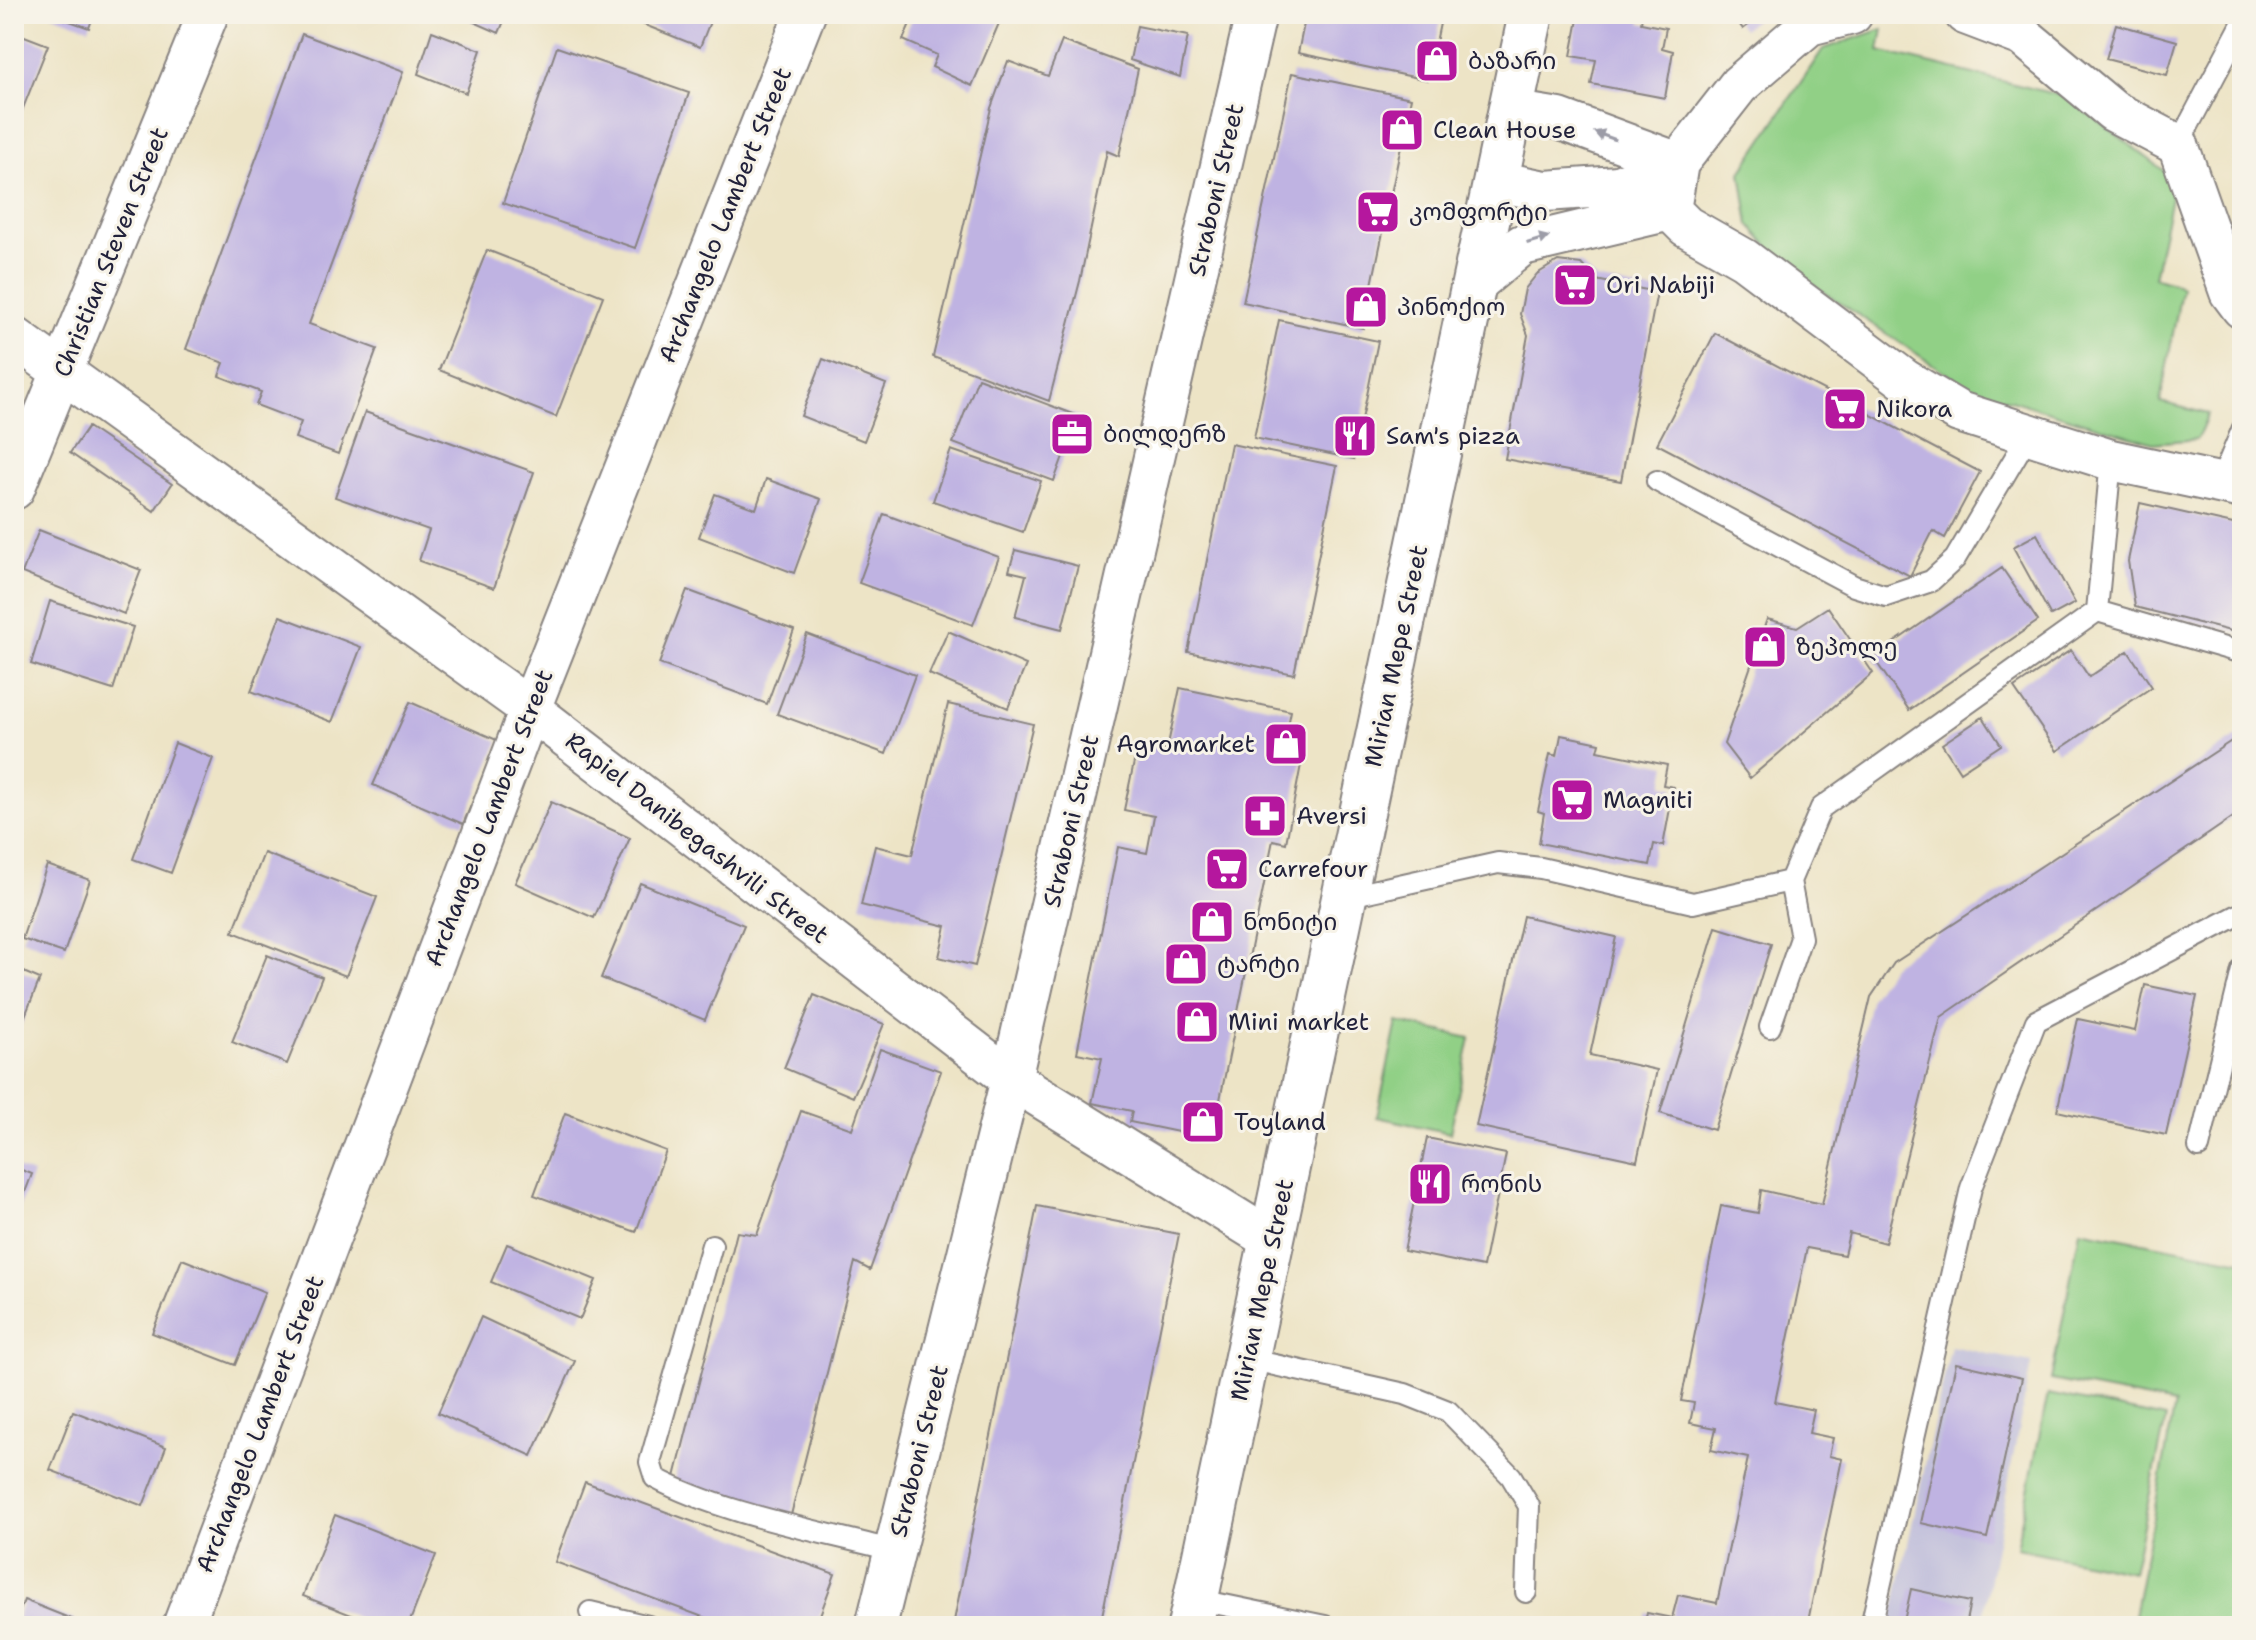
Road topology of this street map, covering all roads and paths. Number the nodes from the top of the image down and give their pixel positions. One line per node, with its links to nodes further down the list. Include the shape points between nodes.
1 (208, 14): 16 (street, Christian Steven Street)
2 (805, 14): 25 (street, Archangelo Lambert Street)
3 (1256, 14): 31 (street, Straboni Street)
4 (1531, 14): 8 (street, Mirian Mepe Street)
5 (1852, 14): 10 (street, via 1809,25 1739,85)
6 (1965, 14): 9 (street, via 2023,36 2113,111)
7 (2242, 24): 9 (lane)
8 (1511, 111): 10 (street, one-way to 8, via 1559,119); 11 (street, Mirian Mepe Street)
9 (2178, 145): 14 (street, via 2230,292)
10 (1678, 163): 11 (street, via 1618,186 1545,191); 12 (street)
11 (1496, 181): 13 (street, Mirian Mepe Street)
12 (1670, 210): 13 (street, one-way to 12, via 1522,245); 18 (street, via 1905,380 1959,412)
13 (1475, 284): 27 (street, Mirian Mepe Street)
14 (2242, 308)
15 (14, 337): 16 (street, Rapiel Danibegashvili Street)
16 (62, 373): 22 (street, Christian Steven Street); 25 (street, Rapiel Danibegashvili Street)
17 (2242, 430): 21 (lane)
18 (2029, 434): 19 (street); 20 (lane, via 1955,559 1931,581 1886,596 1854,586)
19 (2111, 460): 21 (street); 23 (lane)
20 (1657, 481)
21 (2231, 486)
22 (14, 489)
23 (2097, 611): 24 (lane); 26 (lane, via 1821,808)
24 (2242, 653)
25 (530, 709): 31 (street, Rapiel Danibegashvili Street); 40 (street, Archangelo Lambert Street)
26 (1790, 881): 27 (lane, via 1693,903 1498,863); 30 (lane, via 1801,938)
27 (1345, 897): 33 (street, Mirian Mepe Street)
28 (2242, 913): 44 (lane, via 2036,1021 1971,1188)
29 (2242, 970): 32 (lane)
30 (1770, 1027)
31 (1011, 1079): 33 (street, Rapiel Danibegashvili Street); 36 (street, Straboni Street)
32 (2199, 1147)
33 (1273, 1241): 35 (street, Mirian Mepe Street)
34 (712, 1245): 36 (lane, via 650,1462 655,1478 772,1521)
35 (1248, 1359): 37 (lane, via 1405,1394 1448,1411 1511,1476 1529,1506); 39 (street, Mirian Mepe Street)
36 (895, 1551): 42 (street, Straboni Street)
37 (1526, 1592)
38 (590, 1612): 41 (lane)
39 (1192, 1612): 43 (lane)
40 (183, 1626)
41 (648, 1626)
42 (876, 1626)
43 (1325, 1626)
44 (1871, 1626)

